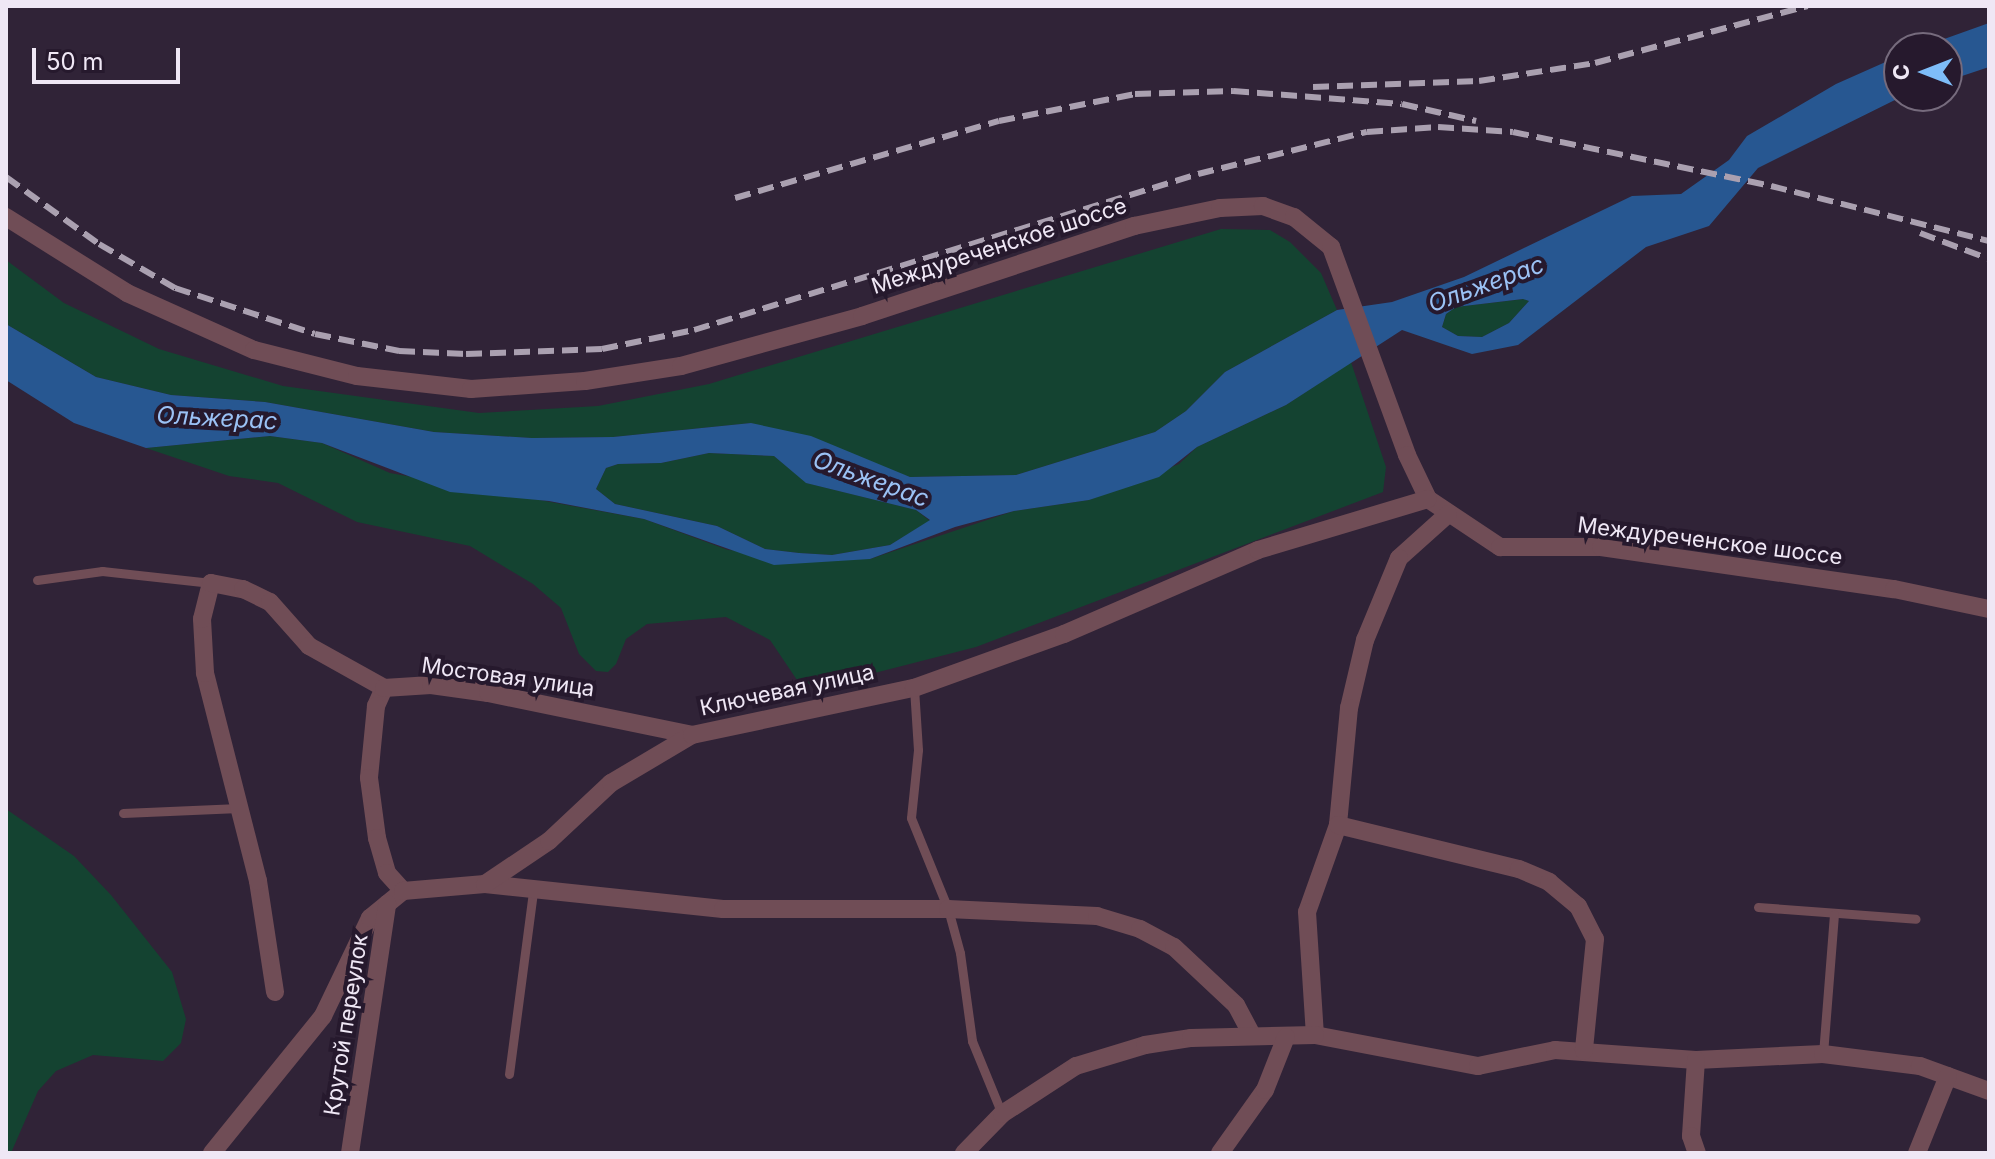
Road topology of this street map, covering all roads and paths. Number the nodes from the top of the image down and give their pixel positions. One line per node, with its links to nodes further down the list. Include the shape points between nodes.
1 (6, 217): 2 (street, Междуреченское шоссе, via 127,293 254,350 357,376 471,389 585,381 681,366 862,316 1134,226 1220,208 1263,206 1294,217 1331,247)
2 (1428, 499): 3 (street, Междуреченское шоссе); 8 (street, Ключевая улица, via 1258,550 1064,634)
3 (1448, 514): 6 (street, Междуреченское шоссе, via 1500,547 1601,547 1894,589); 12 (street, via 1399,558 1380,594 1349,708)
4 (37, 580): 5 (lane, via 102,571)
5 (211, 583): 7 (street, via 243,589 270,602 309,646); 10 (street, via 202,619 205,673)
6 (1989, 609)
7 (384, 688): 9 (street, Мостовая улица, via 431,685 488,693); 14 (street, via 372,733 369,778 387,873)
8 (914, 688): 9 (street, Ключевая улица); 18 (lane, via 918,750 911,818)
9 (692, 735): 13 (street, Ключевая улица, via 611,783 549,841)
10 (239, 808): 11 (lane); 21 (street)
11 (123, 813)
12 (1338, 825): 23 (street, via 1307,912); 25 (street, via 1519,869 1549,882 1578,906 1595,939)
13 (485, 884): 14 (street, Ключевая улица); 15 (street)
14 (403, 891): 16 (street)
15 (533, 892): 18 (street, via 723,909); 28 (lane)
16 (387, 904): 33 (street, via 370,918 350,949 323,1016); 34 (street, Крутой переулок)
17 (1758, 907): 19 (lane)
18 (948, 909): 22 (street, via 1097,916 1140,929 1174,947 1236,1005); 31 (lane, via 972,1041)
19 (1834, 914): 20 (lane); 26 (lane)
20 (1916, 919)
21 (275, 992)
22 (1251, 1033): 24 (street); 31 (street, via 1145,1045 1076,1066)
23 (1315, 1035): 24 (street); 25 (street, via 1478,1066)
24 (1286, 1037): 35 (street, via 1265,1090)
25 (1584, 1050): 27 (street)
26 (1823, 1054): 27 (street); 29 (street, via 1920,1066)
27 (1696, 1060): 36 (street, via 1691,1136)
28 (509, 1074)
29 (1948, 1076): 30 (street); 37 (street)
30 (1989, 1091)
31 (1002, 1114): 32 (street)
32 (972, 1149)
33 (212, 1153)
34 (350, 1153)
35 (1220, 1153)
36 (1697, 1153)
37 (1917, 1153)

